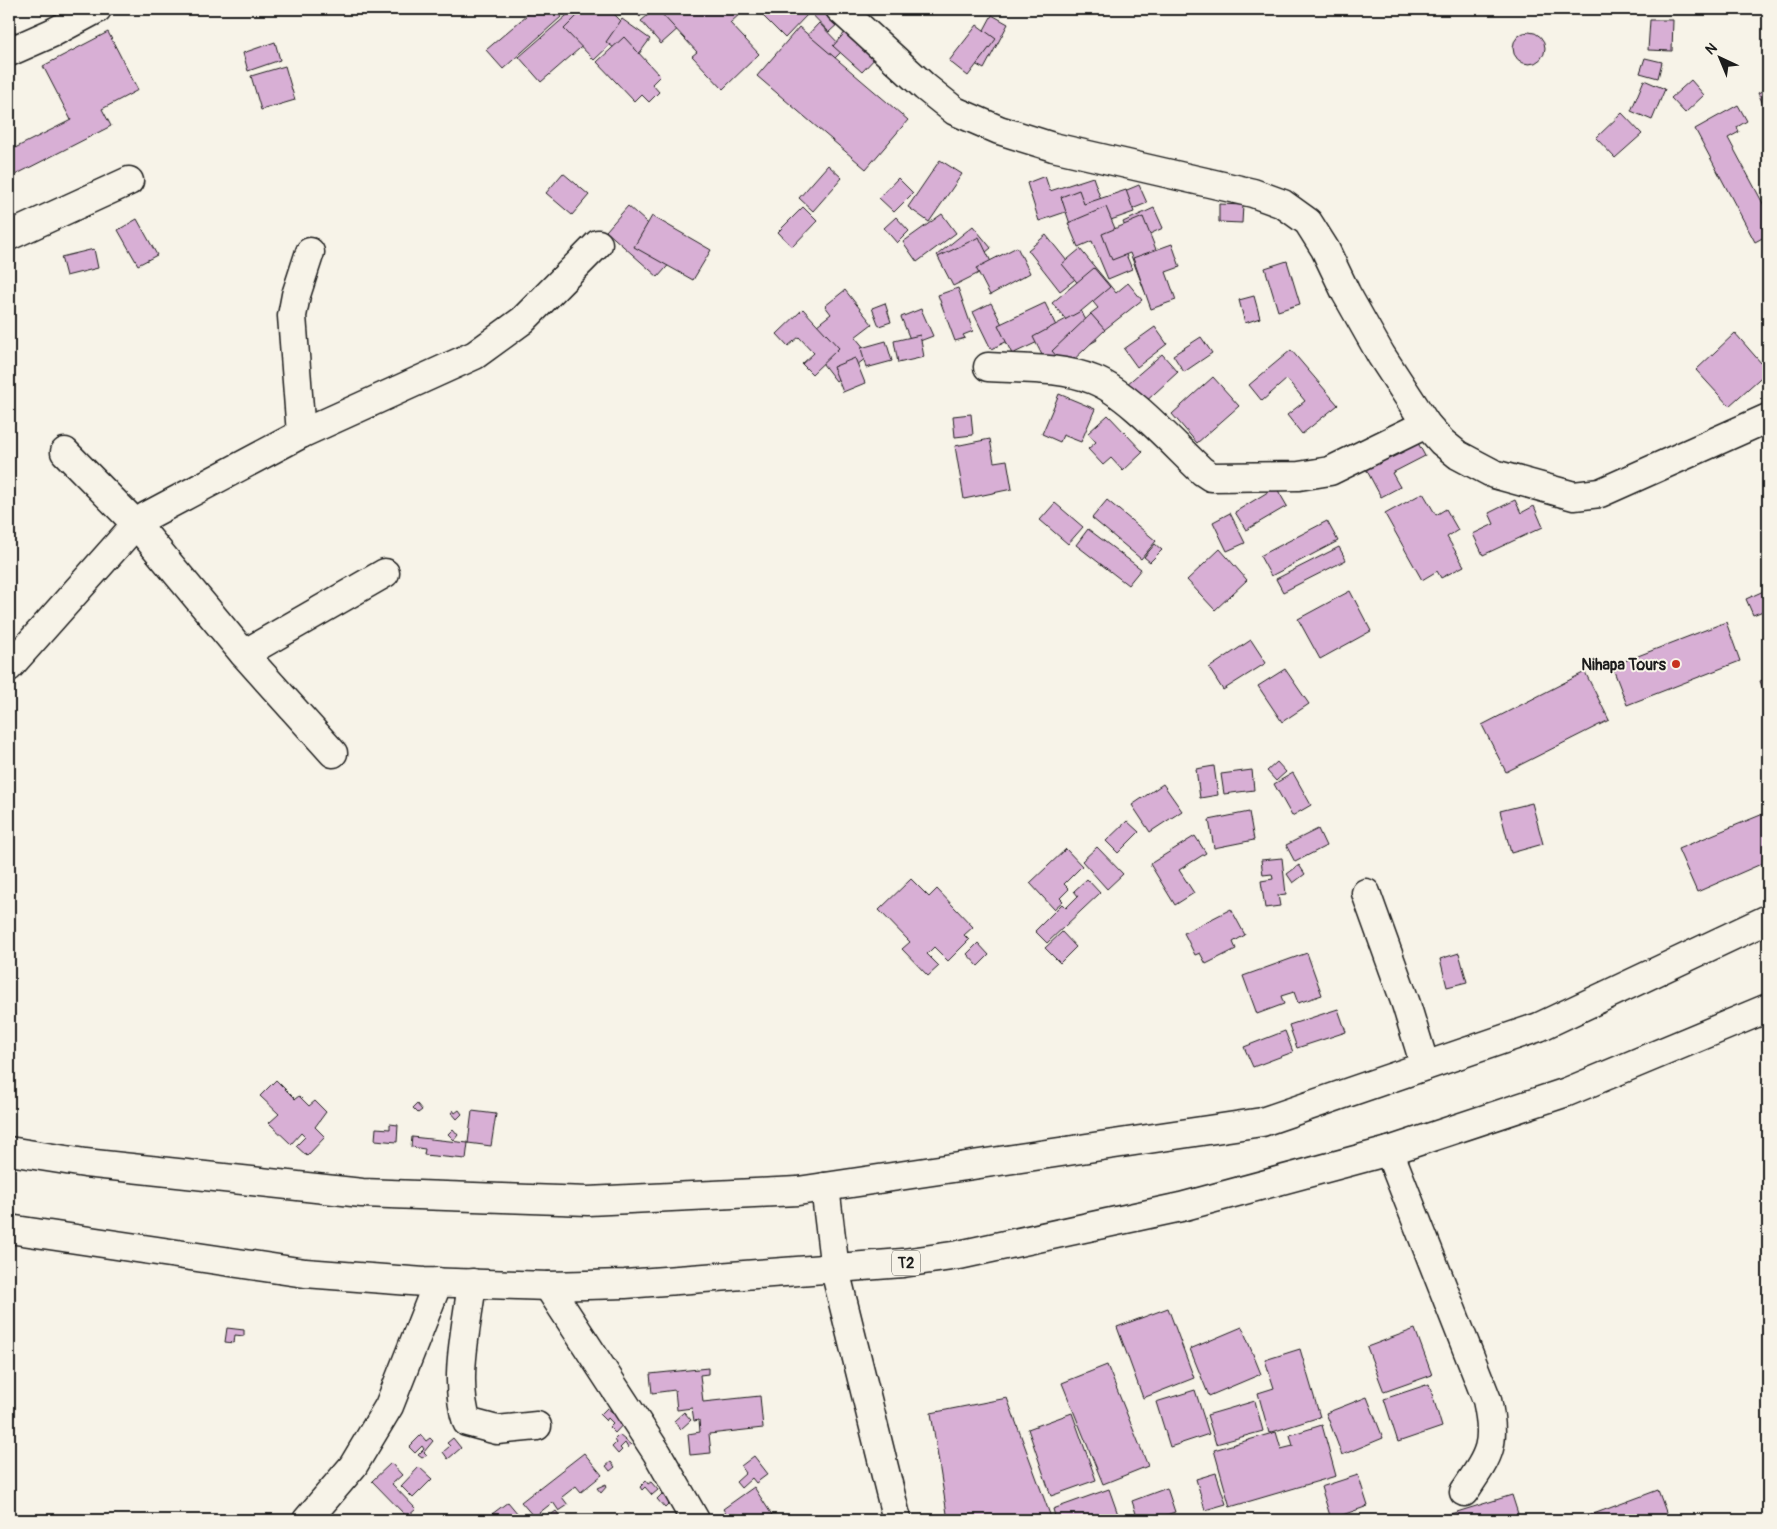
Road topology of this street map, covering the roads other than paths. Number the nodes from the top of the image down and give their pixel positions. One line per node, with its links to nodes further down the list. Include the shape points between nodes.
1 (97, 9): 3 (main road)
2 (840, 9): 10 (main road, via 924,87 955,111 999,130 1053,147 1253,193 1283,204 1308,222 1381,355)
3 (9, 52)
4 (129, 181): 5 (main road)
5 (9, 236)
6 (598, 244): 11 (main road, via 523,320 475,356)
7 (310, 252): 11 (main road, via 292,316)
8 (988, 366): 10 (main road, via 1066,372 1095,380 1123,396 1211,477 1290,476 1330,471)
9 (1768, 418): 10 (main road, via 1600,494 1574,496 1494,474 1458,455)
10 (1426, 424)
11 (301, 434): 13 (main road, via 160,508)
12 (66, 452): 13 (main road)
13 (136, 524): 15 (main road); 16 (main road)
14 (385, 573): 15 (main road)
15 (244, 654): 17 (main road)
16 (9, 667)
17 (333, 753)
18 (1366, 894): 21 (main road)
19 (1768, 919): 21 (main road, via 1539,1027)
20 (1768, 1008): 23 (main road, T2, via 1567,1092)
21 (1425, 1066): 24 (main road, via 1262,1122)
22 (9, 1151): 24 (main road, via 85,1164 362,1193 588,1201)
23 (1389, 1152): 26 (main road, T2, via 1181,1207 1067,1233 903,1264); 31 (main road, via 1487,1400 1491,1418 1492,1444)
24 (825, 1187): 26 (main road)
25 (9, 1230): 27 (main road, T2, via 305,1273)
26 (835, 1270): 29 (main road, T2); 34 (main road)
27 (438, 1282): 28 (main road, T2); 32 (main road, via 389,1406 353,1466)
28 (472, 1283): 29 (main road, T2); 30 (main road, via 460,1385 461,1405 467,1422 497,1430)
29 (548, 1286): 33 (main road, via 652,1445)
30 (537, 1426)
31 (1464, 1492)
32 (307, 1520)
33 (695, 1520)
34 (897, 1520)

